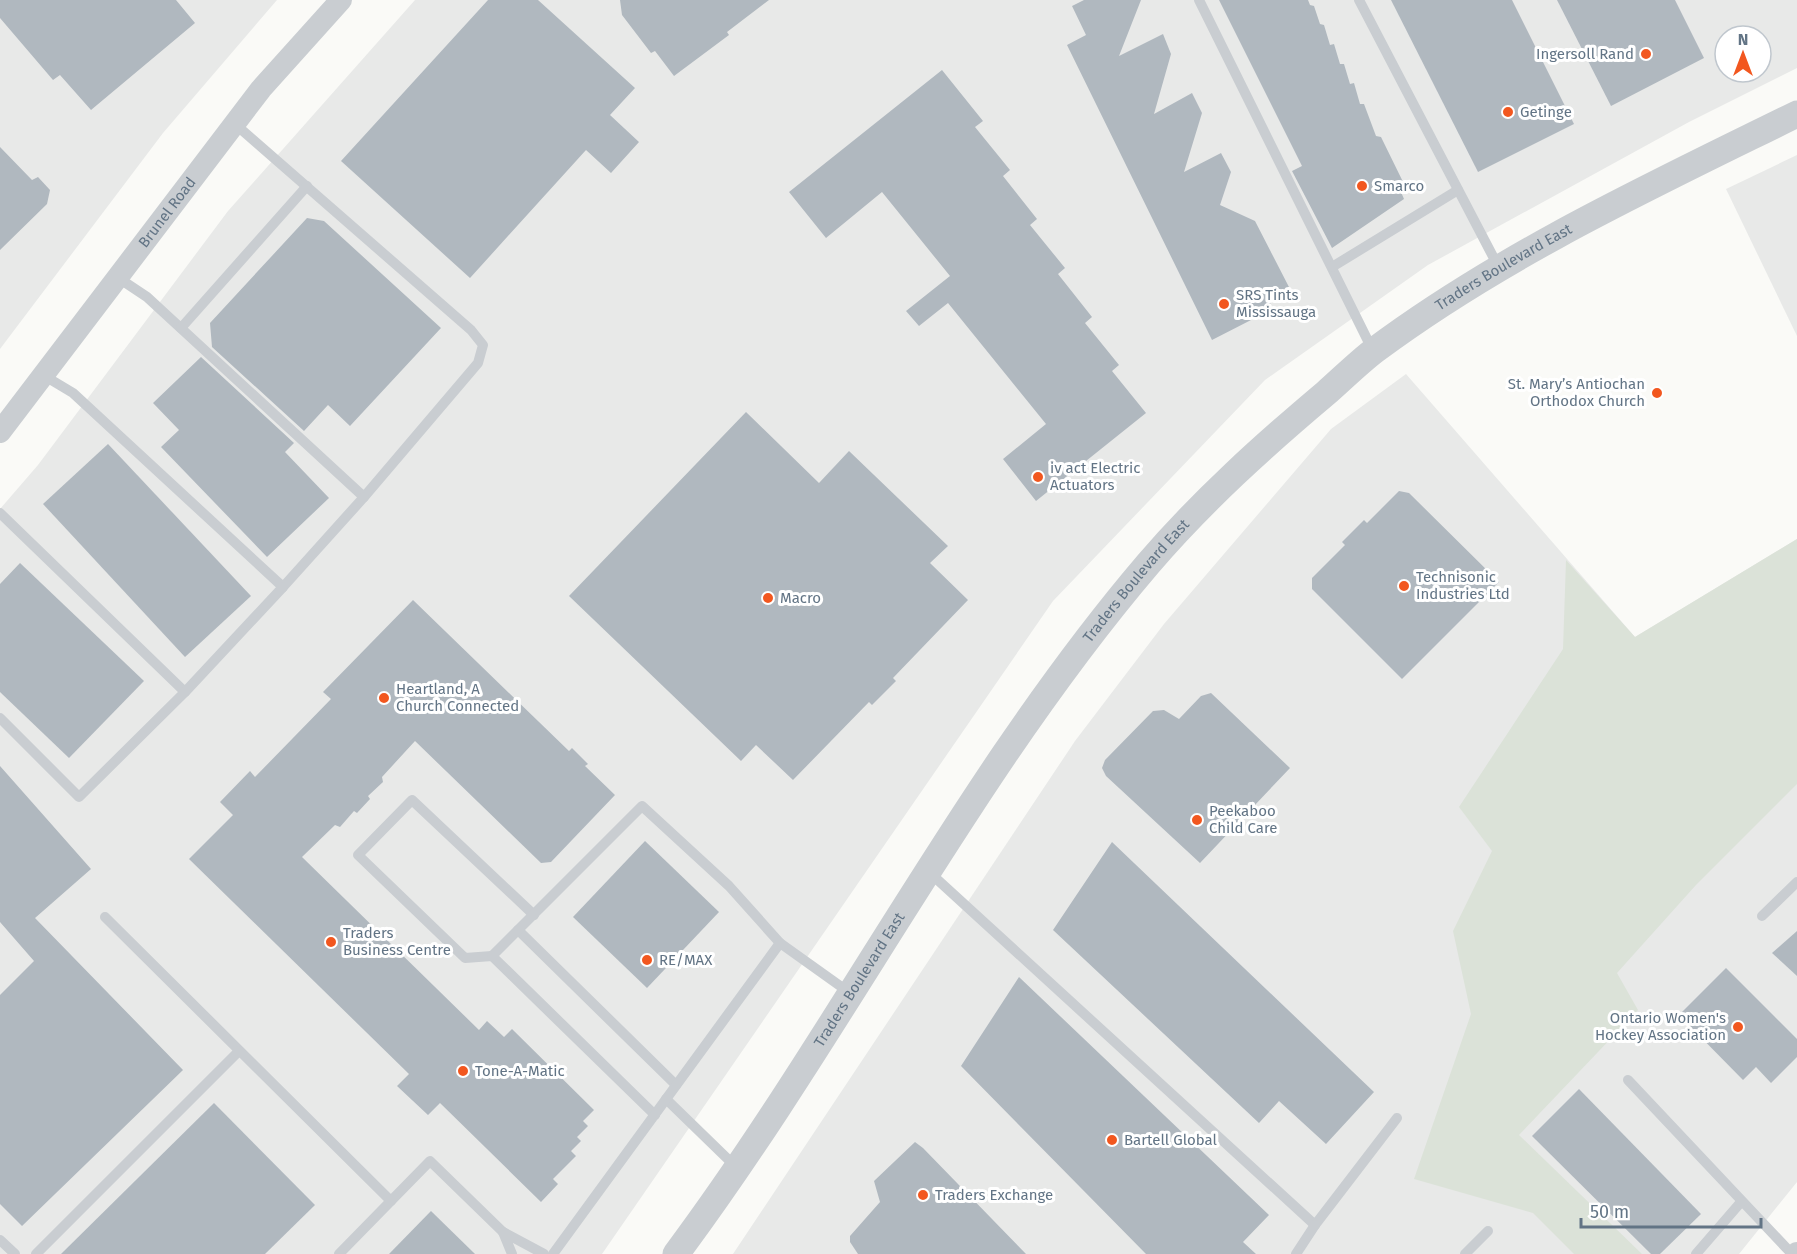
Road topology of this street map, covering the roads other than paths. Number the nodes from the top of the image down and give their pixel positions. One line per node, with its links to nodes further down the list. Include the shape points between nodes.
1 (341, 0): 5 (street, Brunel Road)
2 (1199, 0): 8 (lane)
3 (1359, 0): 7 (lane)
4 (1797, 114): 9 (street, Traders Boulevard East)
5 (235, 124): 6 (lane); 10 (street, Brunel Road)
6 (307, 186): 11 (lane); 15 (lane, via 471,330 483,345 478,363)
7 (1458, 190): 8 (lane); 9 (lane)
8 (1332, 267): 12 (lane)
9 (1499, 269): 12 (street, Traders Boulevard East)
10 (117, 278): 11 (lane, via 147,297); 13 (street, Brunel Road)
11 (181, 328): 15 (lane)
12 (1373, 352): 20 (street, Traders Boulevard East, via 1262,446 1148,564 1068,666)
13 (43, 375): 14 (street, Brunel Road); 17 (lane, via 72,393)
14 (0, 432)
15 (364, 497): 17 (lane)
16 (0, 513): 18 (lane)
17 (283, 587): 18 (lane)
18 (185, 692): 19 (lane, via 79,797)
19 (0, 718)
20 (929, 872): 28 (street, Traders Boulevard East); 38 (lane)
21 (1797, 882): 23 (lane)
22 (534, 915): 25 (lane); 26 (lane, via 642,806 729,886); 27 (lane, via 412,800 358,855 465,958)
23 (1762, 916)
24 (105, 917): 29 (lane)
25 (518, 930): 27 (lane); 31 (lane)
26 (780, 944): 28 (lane); 31 (lane)
27 (492, 956): 33 (lane)
28 (852, 994): 35 (street, Traders Boulevard East)
29 (239, 1051): 36 (lane); 43 (lane)
30 (1628, 1080): 37 (lane)
31 (676, 1085): 32 (lane)
32 (666, 1099): 33 (lane); 35 (lane)
33 (655, 1114): 47 (lane)
34 (1397, 1118): 38 (lane)
35 (736, 1167): 48 (street, Traders Boulevard East)
36 (391, 1201): 40 (lane, via 430,1161); 44 (lane)
37 (1741, 1202): 51 (lane); 52 (lane)
38 (1316, 1225): 49 (lane)
39 (1488, 1231): 50 (lane)
40 (503, 1232): 45 (lane); 46 (lane)
41 (0, 1240): 42 (lane)
42 (15, 1254)
43 (36, 1254)
44 (339, 1254)
45 (512, 1254)
46 (544, 1254)
47 (553, 1254)
48 (676, 1254)
49 (1296, 1254)
50 (1465, 1254)
51 (1696, 1254)
52 (1792, 1254)

